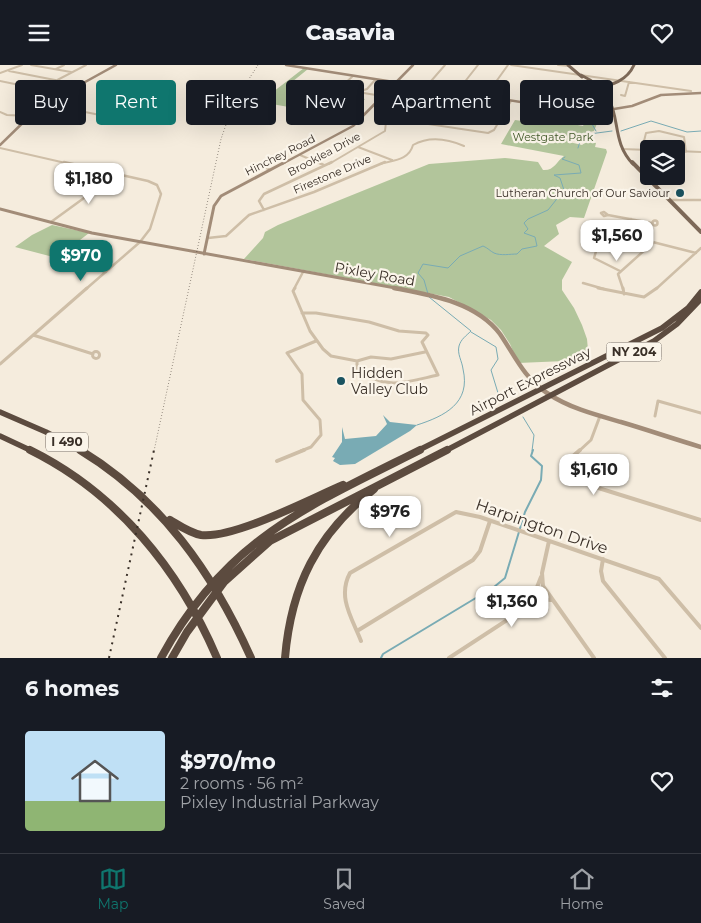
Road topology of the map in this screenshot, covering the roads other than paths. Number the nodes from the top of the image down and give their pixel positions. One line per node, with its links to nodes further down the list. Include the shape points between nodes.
1 (22, 65): 18 (street)
2 (31, 65): 16 (street)
3 (43, 65): 16 (street)
4 (64, 65): 17 (street)
5 (86, 65): 19 (street)
6 (116, 65): 33 (street)
7 (286, 65): 22 (street)
8 (412, 65): 26 (street, Hinchey Road)
9 (444, 65): 27 (street)
10 (478, 65): 28 (street)
11 (508, 65): 29 (street)
12 (512, 65): 21 (street)
13 (558, 65): 14 (street)
14 (569, 65): 21 (main road)
15 (634, 65): 31 (main road)
16 (39, 67): 17 (street)
17 (55, 70): 19 (street)
18 (9, 71): 20 (street); 23 (street)
19 (71, 72): 23 (street)
20 (0, 73)
21 (581, 75): 30 (main road); 31 (street)
22 (353, 76): 24 (street); 25 (street)
23 (56, 80)
24 (348, 80)
25 (375, 80)
26 (398, 80)
27 (432, 80)
28 (466, 80)
29 (497, 80)
30 (587, 80)
31 (619, 80): 35 (main road); 36 (street); 37 (main road)
32 (0, 81): 38 (street)
33 (86, 81)
34 (374, 81): 39 (street)
35 (613, 82)
36 (629, 82): 40 (street); 42 (street, via 625,96)
37 (613, 83)
38 (15, 84)
39 (364, 90)
40 (691, 91)
41 (701, 93): 47 (street, via 666,94)
42 (621, 95)
43 (512, 101): 44 (street); 46 (street)
44 (520, 102)
45 (374, 104): 63 (street, Hinchey Road, via 353,126)
46 (510, 104)
47 (613, 110)
48 (0, 112): 50 (street)
49 (613, 113): 59 (main road)
50 (15, 115)
51 (21, 125): 57 (street)
52 (386, 125): 58 (street, Brooklea Drive, via 385,131)
53 (438, 125): 54 (street, via 485,133 493,131)
54 (498, 125)
55 (644, 140): 61 (street, via 646,133 656,130 684,137)
56 (464, 146): 64 (street, Firestone Drive, via 420,141 413,145 409,155)
57 (0, 147): 68 (street)
58 (357, 147): 64 (street); 66 (street, Brooklea Drive)
59 (622, 149): 60 (street); 69 (main road)
60 (640, 150)
61 (686, 152): 62 (street)
62 (701, 152)
63 (300, 155): 66 (street); 67 (street, Hinchey Road)
64 (394, 161): 72 (street, Firestone Drive, via 378,164)
65 (259, 164): 67 (street)
66 (324, 165): 72 (street, Brooklea Drive, via 262,196 259,201)
67 (271, 170): 79 (street, Hinchey Road, via 218,198)
68 (117, 174): 75 (street); 81 (street, via 153,183 160,190 150,229)
69 (669, 200): 70 (street); 77 (main road)
70 (701, 200)
71 (0, 209): 75 (street, Pixley Road)
72 (264, 210): 79 (street, Firestone Drive, via 246,217 226,236)
73 (608, 215): 74 (street)
74 (631, 219): 76 (street); 78 (street)
75 (51, 222): 81 (street, Pixley Road)
76 (651, 223)
77 (701, 232)
78 (628, 237): 80 (street); 86 (street, via 603,234 594,253 594,258)
79 (208, 238): 84 (street, Hinchey Road)
80 (650, 241): 83 (street); 86 (street, via 647,248)
81 (140, 242): 84 (street, Pixley Road); 87 (street)
82 (701, 249): 83 (street)
83 (696, 253): 91 (street, via 649,295)
84 (204, 255): 88 (street, Pixley Road)
85 (65, 260): 87 (street)
86 (620, 271): 91 (street, via 618,276)
87 (106, 272): 94 (street)
88 (303, 272): 93 (street, via 293,291); 102 (street, Pixley Road, via 427,294 461,305 485,319 500,335 522,373 547,394)
89 (583, 283): 91 (street)
90 (701, 292): 107 (highway, Airport Expressway / NY 204, via 681,314 662,328)
91 (624, 294)
92 (701, 299): 108 (highway, Airport Expressway / NY 204, via 664,335 520,413)
93 (302, 313): 95 (street); 96 (street, via 426,333 428,335 422,342)
94 (33, 335): 97 (street); 99 (street)
95 (316, 341): 98 (street, via 331,356); 106 (street, via 287,353 303,374 303,400 320,421 321,435 311,447)
96 (425, 352): 98 (street); 98 (street, via 438,375 389,385 366,378 357,369)
97 (93, 354)
98 (357, 361)
99 (0, 364)
100 (0, 412): 109 (highway, I 490, via 72,445 127,483)
101 (701, 413): 103 (street, via 658,401)
102 (600, 415): 105 (street, Pixley Road); 110 (street, via 591,440 573,456 573,469 579,477 592,485)
103 (655, 416)
104 (0, 436): 122 (highway, I 490, via 66,470 121,514 149,544 185,596)
105 (701, 447)
106 (277, 461)
107 (388, 465): 109 (highway, via 221,534 192,533); 120 (highway, via 280,523 244,551 214,578 176,629)
108 (406, 469): 121 (highway, via 288,530 257,552 224,582); 124 (highway, via 355,504 317,551 304,574 293,607)
109 (156, 510): 123 (highway, I 490, via 206,571)
110 (701, 520)
111 (490, 521): 112 (street, Harpington Drive); 118 (street, via 480,551 473,561); 118 (street, Harpington Drive, via 466,513 450,514 350,573 344,582 343,598)
112 (549, 541): 113 (street, Harpington Drive); 114 (street)
113 (603, 559): 117 (street, Harpington Drive, via 659,579); 127 (street, via 603,581)
114 (542, 573): 115 (street, via 543,586); 116 (street)
115 (552, 600): 116 (street); 126 (street)
116 (532, 601): 125 (street)
117 (701, 628)
118 (357, 631): 119 (street, Harpington Drive)
119 (361, 641)
120 (160, 658)
121 (172, 658)
122 (217, 658)
123 (251, 658)
124 (285, 658)
125 (449, 658)
126 (594, 658)
127 (664, 658)

